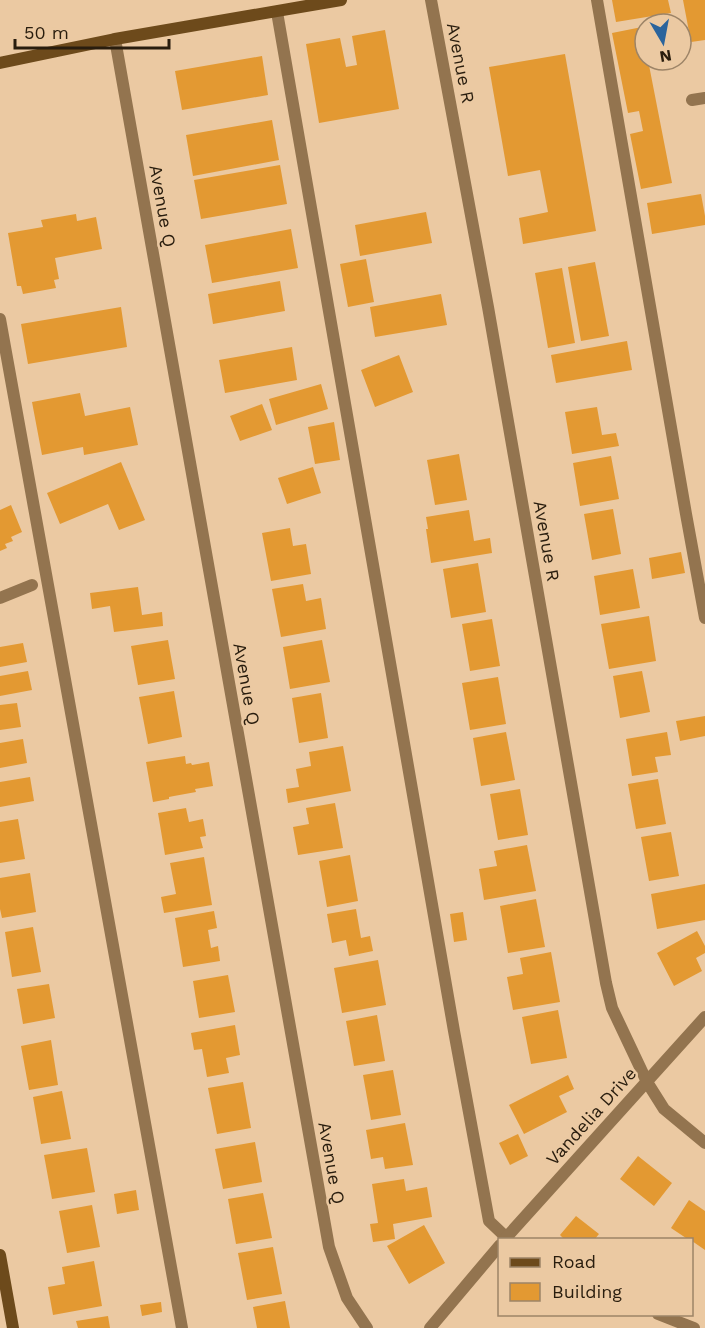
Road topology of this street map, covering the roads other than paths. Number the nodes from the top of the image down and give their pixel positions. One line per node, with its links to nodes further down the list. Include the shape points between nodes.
1 (341, 0): 4 (street)
2 (431, 0): 14 (street, Avenue R, via 606,983 612,1008)
3 (597, 0): 12 (street)
4 (278, 12): 5 (street); 16 (street, via 452,1020 489,1221)
5 (115, 39): 6 (street); 24 (street, Avenue Q, via 329,1247 347,1298)
6 (0, 63)
7 (705, 98): 8 (street)
8 (692, 100)
9 (0, 319): 23 (street)
10 (32, 585): 11 (street)
11 (0, 598)
12 (705, 618)
13 (705, 1017): 14 (street, Vandelia Drive)
14 (647, 1082): 15 (street, Avenue R, via 664,1109); 17 (street, Vandelia Drive)
15 (705, 1143)
16 (503, 1238)
17 (507, 1238)
18 (498, 1248): 25 (street, Vandelia Drive)
19 (0, 1255): 20 (street)
20 (4, 1304): 22 (street)
21 (663, 1316): 26 (street)
22 (13, 1328)
23 (182, 1328)
24 (367, 1328)
25 (430, 1328)
26 (694, 1328)

